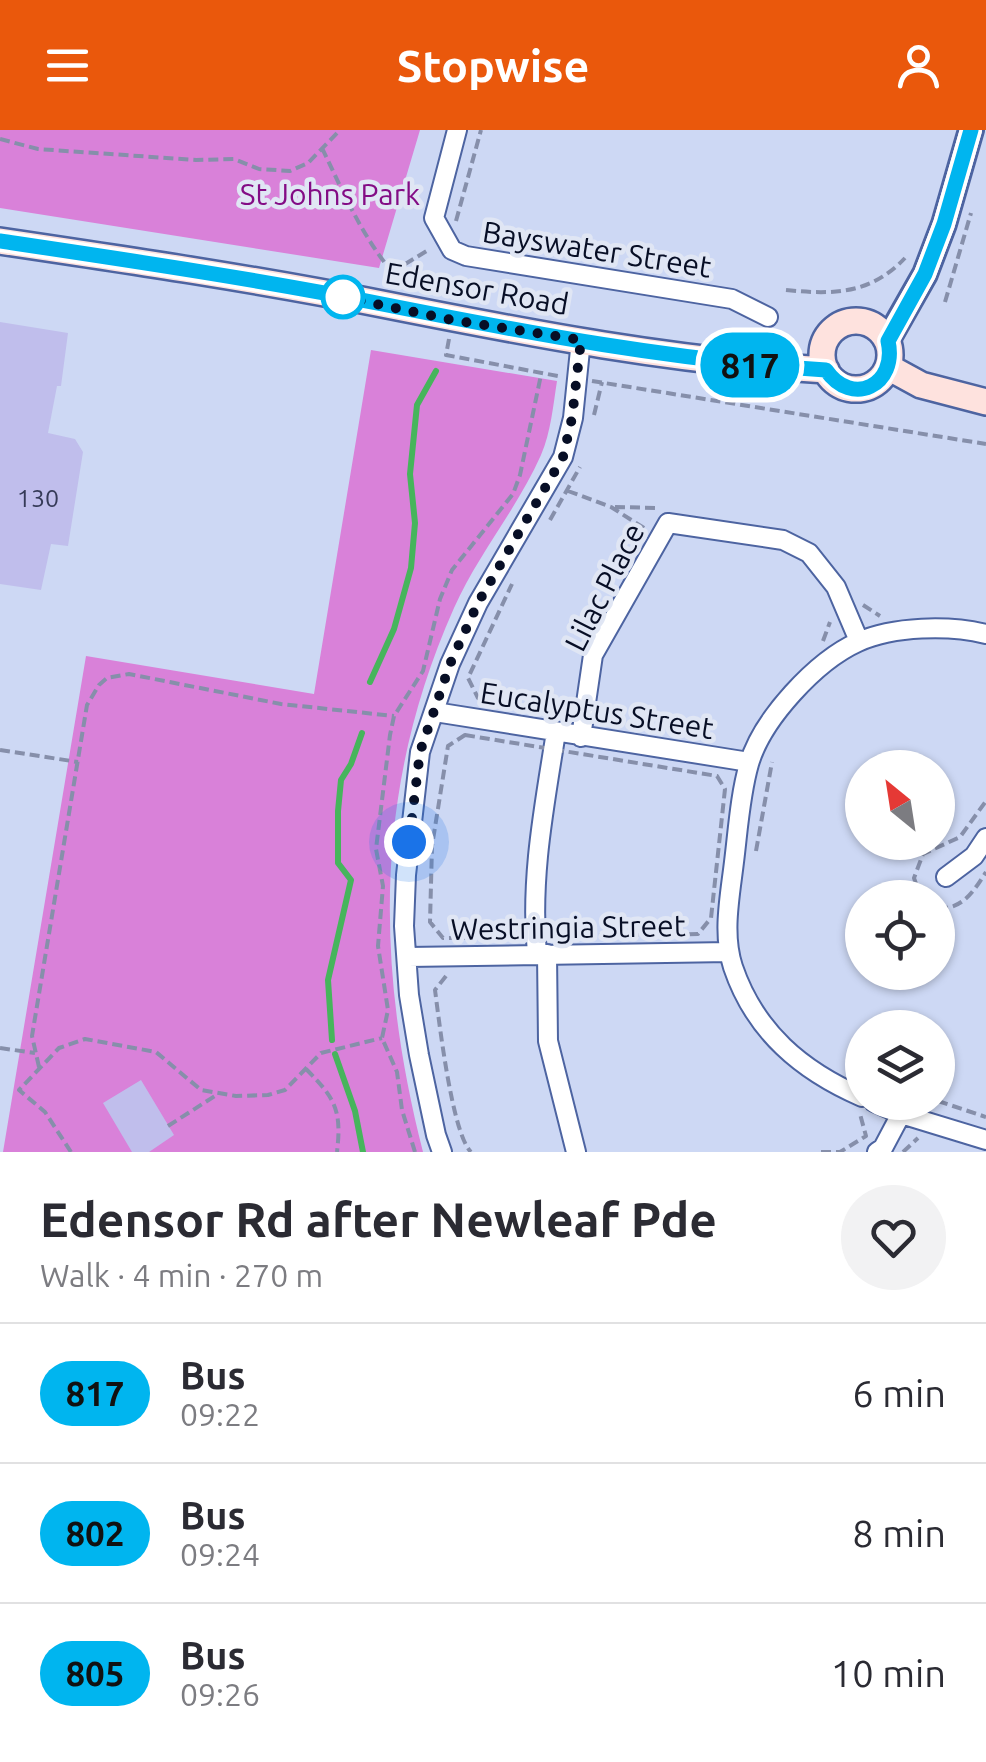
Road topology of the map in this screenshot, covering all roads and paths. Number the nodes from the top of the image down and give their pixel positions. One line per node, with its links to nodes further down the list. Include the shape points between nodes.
1 (340, 130): 6 (path)
2 (457, 130): 16 (street, Bayswater Street, via 434,218 452,250 732,299)
3 (481, 130): 8 (path)
4 (971, 130): 18 (street, via 944,224)
5 (0, 139): 6 (path, via 38,150 234,160 290,171)
6 (322, 148): 12 (path, via 371,248)
7 (971, 214): 15 (path)
8 (457, 230)
9 (0, 241): 17 (main road, Edensor Road)
10 (430, 249): 12 (path)
11 (905, 258): 14 (path, via 885,279 846,290)
12 (392, 272): 13 (path, via 399,280)
13 (458, 288)
14 (786, 290)
15 (946, 302)
16 (768, 317)
17 (581, 340): 20 (main road, Edensor Road); 33 (street, via 563,457 478,603)
18 (888, 354): 20 (main road, via 874,384 864,389 842,386); 20 (main road, via 871,324 848,322 823,347); 23 (main road, via 921,385)
19 (446, 356): 21 (path)
20 (826, 370)
21 (556, 376)
22 (594, 381): 24 (path)
23 (986, 402)
24 (986, 444)
25 (544, 529): 26 (path, via 568,491)
26 (664, 531): 30 (street, via 782,540 809,554 836,587); 36 (street, Lilac Place, via 593,655)
27 (514, 581): 32 (path, via 468,681 478,698)
28 (824, 609): 31 (path, via 830,623)
29 (986, 634): 30 (street, via 899,632)
30 (859, 642): 42 (street, via 805,680 772,719)
31 (814, 647)
32 (496, 701)
33 (435, 712): 38 (street, Eucalyptus Street); 52 (street, via 420,752 412,810)
34 (394, 716): 41 (path, via 281,704 130,674 107,678 92,693)
35 (390, 734): 37 (path)
36 (580, 736): 38 (street, Eucalyptus Street); 42 (street, Eucalyptus Street)
37 (405, 738)
38 (555, 740): 50 (street, via 535,860); 50 (path, via 465,735 448,746 432,846 430,922 443,938); 50 (path, via 717,776 725,788 711,918 698,934)
39 (0, 750): 41 (path)
40 (774, 753): 45 (path)
41 (78, 762): 56 (path, via 32,1036)
42 (750, 762): 51 (street)
43 (986, 801): 48 (path, via 960,837 923,854)
44 (986, 838): 47 (street)
45 (754, 860)
46 (986, 872): 49 (path)
47 (946, 877)
48 (915, 880)
49 (955, 906)
50 (540, 948): 51 (street, Westringia Street); 52 (street, Westringia Street); 72 (street, via 548,1041)
51 (728, 952): 59 (street, via 766,1031 792,1058)
52 (408, 958): 70 (street, via 419,1055)
53 (446, 976): 71 (path, via 435,990 439,1024)
54 (382, 1038): 58 (path, via 321,1053)
55 (0, 1048): 56 (path)
56 (35, 1054): 57 (path)
57 (39, 1068): 60 (path, via 59,1048 85,1039 156,1052 188,1081); 68 (path, via 19,1090 44,1112)
58 (306, 1070): 60 (path, via 285,1090 268,1095); 69 (path, via 340,1117)
59 (845, 1092)
60 (218, 1094): 66 (path)
61 (955, 1107): 62 (path)
62 (986, 1117)
63 (866, 1120): 73 (path, via 866,1136 850,1148)
64 (898, 1120): 74 (street)
65 (921, 1120): 67 (street)
66 (168, 1126)
67 (986, 1140)
68 (71, 1152)
69 (337, 1152)
70 (442, 1152)
71 (470, 1152)
72 (576, 1152)
73 (822, 1152)
74 (877, 1152)

